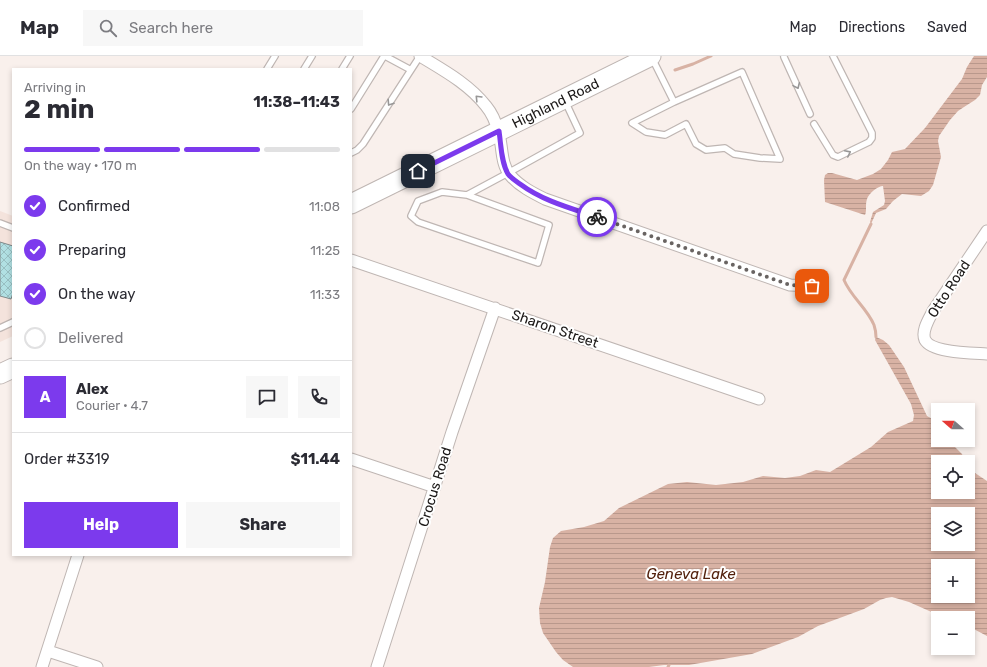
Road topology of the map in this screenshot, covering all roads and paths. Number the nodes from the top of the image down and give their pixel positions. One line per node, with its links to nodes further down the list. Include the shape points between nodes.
1 (275, 56): 9 (lane)
2 (312, 56): 10 (lane)
3 (350, 56): 11 (lane)
4 (385, 56): 12 (lane); 15 (lane)
5 (420, 56): 12 (lane); 18 (street, one-way to 5, via 486,106 472,92)
6 (651, 56): 13 (highway, Highland Road); 14 (lane)
7 (785, 56): 16 (lane, one-way to 16)
8 (834, 56): 17 (lane, one-way to 8, via 833,155 838,157 869,142 872,138 872,133)
9 (268, 68)
10 (305, 68)
11 (343, 68)
12 (411, 70): 19 (lane, one-way to 19, via 363,144)
13 (564, 99): 18 (highway, Highland Road); 20 (lane, via 580,133)
14 (674, 102): 14 (lane, via 632,123 646,132 665,135 686,124 696,144 706,150 725,148 734,154 780,159 742,72)
15 (352, 107)
16 (810, 114)
17 (814, 124)
18 (499, 131): 20 (street, via 502,156); 22 (highway, Highland Road)
19 (352, 152)
20 (508, 174): 21 (lane); 27 (street, via 528,190 545,199 790,285)
21 (467, 195): 21 (lane, via 442,192 418,201 411,216 418,222 538,263 550,225)
22 (352, 204)
23 (0, 223): 24 (lane)
24 (12, 228)
25 (987, 231): 31 (street, Otto Road, via 933,311 924,334 925,340 933,348)
26 (352, 260): 28 (street, Sharon Street)
27 (812, 286)
28 (495, 308): 34 (street, Sharon Street); 36 (street, Crocus Road)
29 (12, 322): 30 (lane)
30 (0, 328)
31 (987, 354)
32 (12, 368): 33 (highway)
33 (0, 374)
34 (759, 400)
35 (352, 459): 36 (street)
36 (435, 487): 41 (street, Crocus Road)
37 (78, 556): 38 (street)
38 (48, 651): 39 (street); 40 (street)
39 (42, 667)
40 (97, 667)
41 (377, 667)

